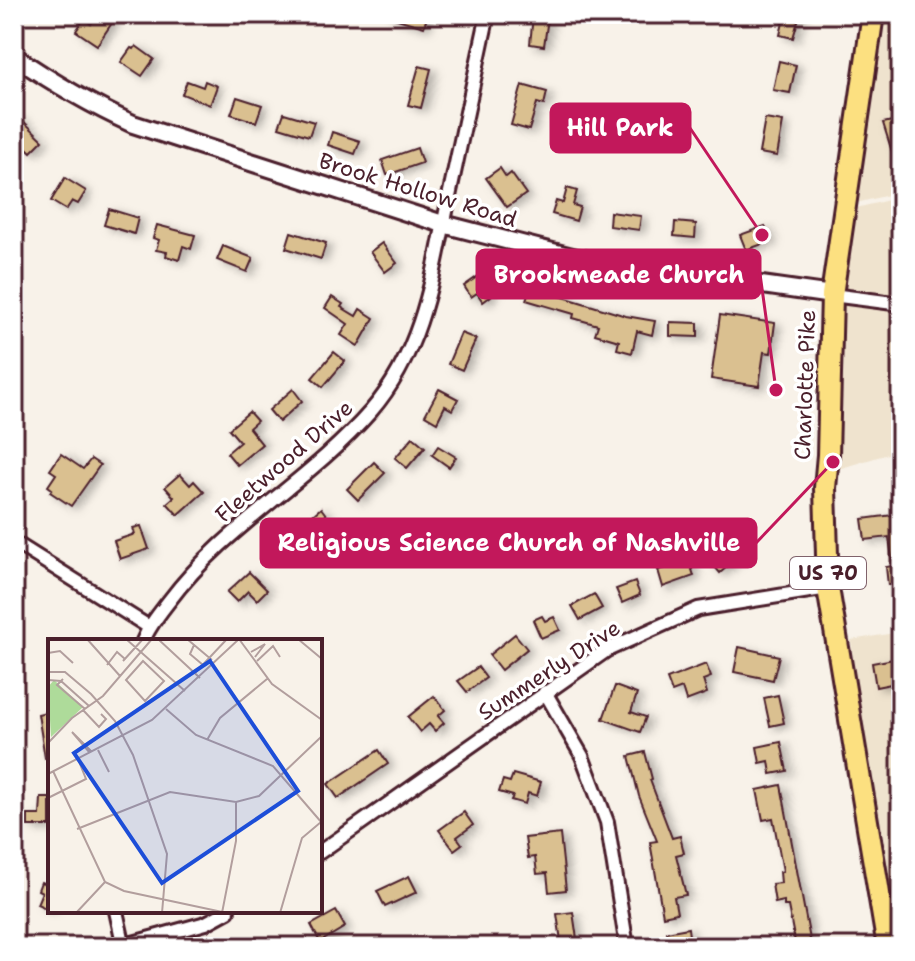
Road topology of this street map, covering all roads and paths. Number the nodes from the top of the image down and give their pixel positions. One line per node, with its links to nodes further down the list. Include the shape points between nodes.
1 (488, 14): 4 (street, Fleetwood Drive)
2 (873, 14): 5 (main road, Charlotte Pike / US 70)
3 (14, 56): 4 (street, Brook Hollow Road, via 133,124)
4 (443, 224): 5 (street, Brook Hollow Road, via 580,259); 9 (street, Fleetwood Drive, via 416,337 388,390 347,435 218,546)
5 (832, 295): 6 (street); 8 (main road, Charlotte Pike / US 70, via 825,488)
6 (901, 304)
7 (14, 542): 9 (street)
8 (828, 588): 11 (street, Summerly Drive, via 698,609 607,650); 17 (main road, Charlotte Pike / US 70)
9 (149, 627): 10 (street, Fleetwood Drive)
10 (144, 639)
11 (545, 692): 12 (street, Summerly Drive); 16 (street, via 582,756 607,822)
12 (322, 851)
13 (116, 913): 15 (street)
14 (224, 913): 15 (street)
15 (122, 947)
16 (627, 947)
17 (888, 947)

